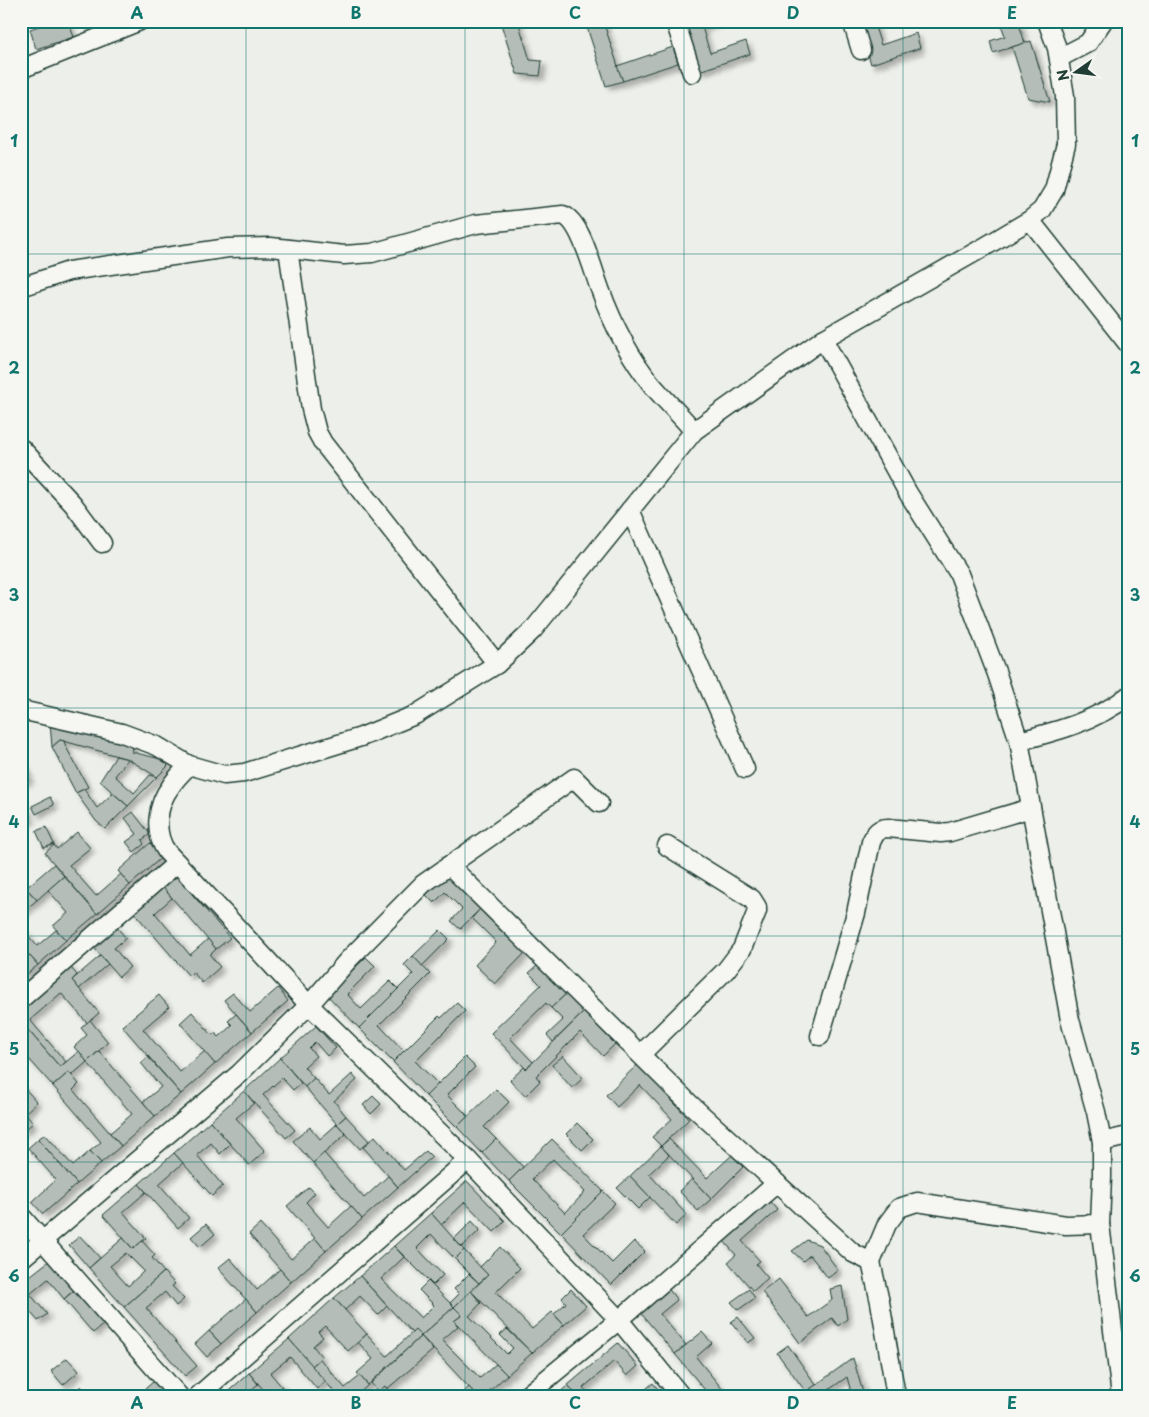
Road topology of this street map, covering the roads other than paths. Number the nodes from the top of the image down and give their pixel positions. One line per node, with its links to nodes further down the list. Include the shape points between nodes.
1 (140, 21): 8 (street)
2 (675, 21): 9 (street)
3 (852, 21): 6 (street)
4 (1047, 21): 7 (street)
5 (1103, 21): 7 (street, via 1088,43)
6 (861, 50)
7 (1059, 58): 10 (street, via 1065,96 1066,144 1054,190 1042,210)
8 (21, 69)
9 (692, 73)
10 (1030, 220): 13 (street); 14 (street)
11 (288, 249): 12 (street, via 228,248 111,263 68,270); 15 (street, via 344,255 372,253 476,224 567,216 579,232 609,314 624,342 652,384); 19 (street, via 317,432)
12 (21, 287)
13 (823, 339): 15 (street); 22 (street, via 908,493 958,574)
14 (1128, 344)
15 (694, 431): 17 (street)
16 (21, 448): 18 (street, via 73,504)
17 (630, 510): 19 (street, via 533,630); 24 (street)
18 (102, 543)
19 (497, 664): 23 (street, via 414,715 361,737 244,773 224,775)
20 (1128, 696): 22 (street, via 1111,709 1092,717)
21 (21, 710): 23 (street, via 122,733 157,746)
22 (1019, 741): 26 (street)
23 (189, 765): 28 (street, via 170,786 159,814 161,844)
24 (745, 769)
25 (599, 803): 29 (street, via 574,778)
26 (1031, 808): 32 (street, via 950,832 888,828 875,833 856,913); 35 (street, via 1070,1020)
27 (667, 846): 33 (street, via 752,899 757,911 742,949 726,970)
28 (177, 863): 30 (street); 31 (street)
29 (449, 865): 31 (street, via 423,884); 33 (street)
30 (21, 999)
31 (309, 1005): 36 (street); 40 (street, via 240,1073)
32 (820, 1036)
33 (641, 1054): 37 (street, via 690,1104)
34 (1128, 1136): 35 (street)
35 (1102, 1142): 39 (street)
36 (468, 1160): 43 (street); 45 (street)
37 (777, 1183): 42 (street, via 853,1253); 43 (street)
38 (21, 1216): 40 (street)
39 (1100, 1224): 42 (street, via 1066,1225 917,1202 899,1208 887,1224); 49 (street)
40 (43, 1240): 41 (street); 44 (street)
41 (21, 1259)
42 (871, 1262): 48 (street)
43 (618, 1320): 46 (street); 47 (street)
44 (179, 1396)
45 (198, 1396)
46 (526, 1396)
47 (681, 1396)
48 (896, 1396)
49 (1121, 1396)

